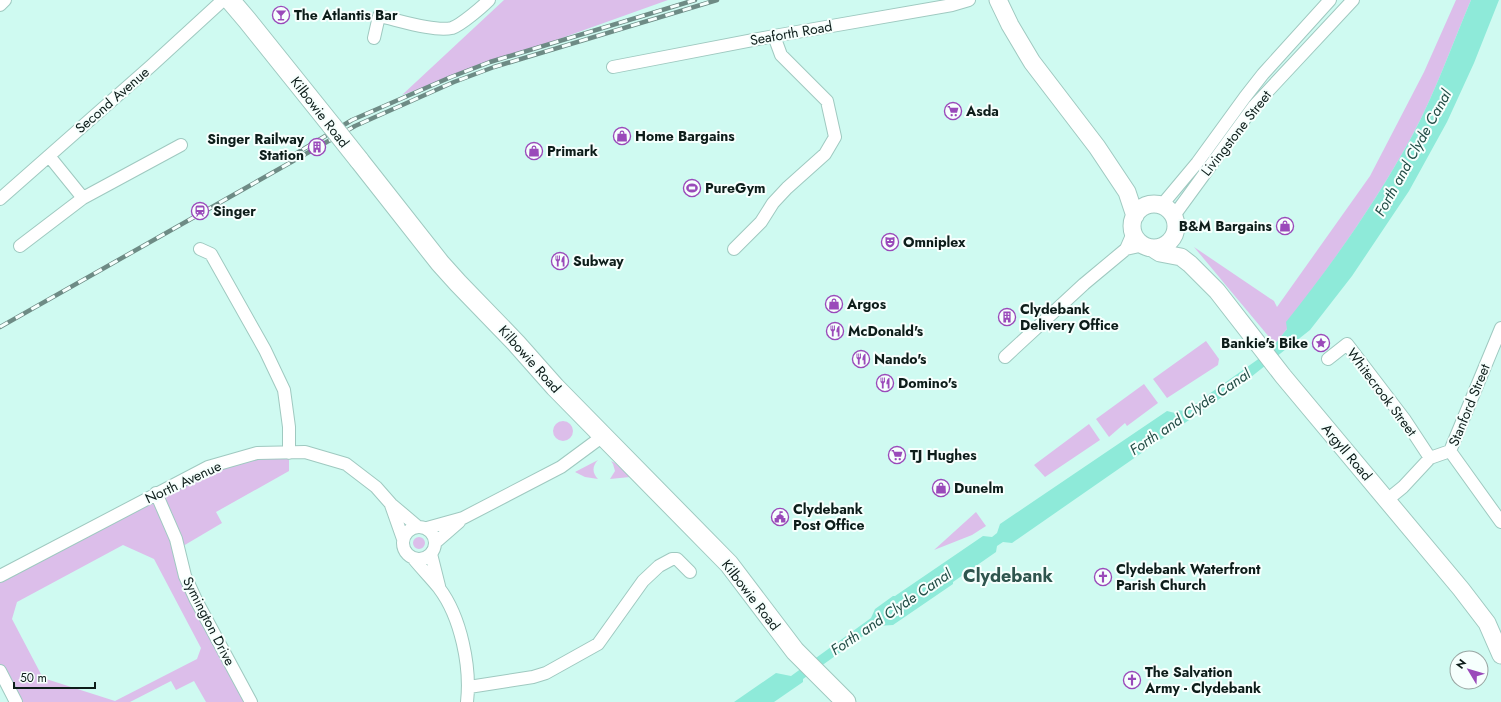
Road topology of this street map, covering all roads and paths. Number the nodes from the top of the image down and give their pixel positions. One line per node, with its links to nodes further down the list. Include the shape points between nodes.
1 (5, 0): 9 (street)
2 (223, 0): 14 (street, Second Avenue)
3 (230, 0): 29 (main road, Kilbowie Road, bridge, via 440,263)
4 (489, 0): 11 (street, via 453,28 433,28 379,16)
5 (969, 0): 10 (street, Seaforth Road)
6 (998, 0): 15 (street, via 1032,62 1097,147)
7 (1330, 0): 18 (street, Livingstone Street, via 1258,80)
8 (1352, 0): 18 (street, Livingstone Street)
9 (0, 4)
10 (774, 36): 12 (street, Seaforth Road); 24 (street, via 781,55 827,101 835,137 825,154 787,188 773,203 761,222)
11 (374, 38)
12 (613, 68)
13 (181, 145): 16 (street)
14 (49, 156): 16 (street); 17 (street, Second Avenue)
15 (1127, 192): 18 (street); 19 (street)
16 (84, 198): 22 (street)
17 (0, 199)
18 (1162, 209): 19 (street, via 1142,208); 20 (street, via 1175,224)
19 (1134, 216): 21 (street, via 1132,227)
20 (1172, 237): 21 (street, via 1160,247); 25 (street, Argyll Road)
21 (1143, 242): 25 (street, via 1160,253); 27 (street, via 1126,249)
22 (20, 246)
23 (200, 249): 31 (street, via 211,254 265,350 284,390 289,427)
24 (734, 249)
25 (1181, 257): 34 (street, Argyll Road, via 1217,291 1283,376)
26 (1501, 328): 30 (street, Stanford Street)
27 (1005, 357)
28 (1328, 359): 32 (street, Whitecrook Street, via 1347,344 1405,420)
29 (603, 436): 36 (street, via 561,467); 49 (main road, Kilbowie Road, via 729,564 795,651)
30 (1450, 451): 32 (street, Stanford Street); 37 (street)
31 (289, 453): 33 (street, North Avenue, via 257,454 208,467); 35 (street, North Avenue, via 305,452 346,464 376,487)
32 (1430, 458): 34 (street, Stanford Street, via 1404,487)
33 (156, 493): 44 (street, North Avenue); 51 (street, Symington Drive, via 176,539 185,576)
34 (1387, 500): 46 (street, Argyll Road, via 1487,623)
35 (391, 504): 38 (street, North Avenue); 39 (street, North Avenue)
36 (463, 518): 38 (street); 40 (street)
37 (1501, 522)
38 (422, 527): 39 (street, via 408,531); 40 (street, via 434,536)
39 (403, 539): 42 (street, via 404,550)
40 (436, 542): 41 (street)
41 (431, 554): 42 (street, via 422,559); 45 (street)
42 (413, 558): 45 (street)
43 (690, 572): 48 (street, via 677,559 659,566 643,580 598,644 546,673)
44 (0, 576)
45 (440, 589): 48 (street, via 454,614 466,655)
46 (1501, 655)
47 (0, 671): 50 (street)
48 (469, 687): 52 (street)
49 (845, 701)
50 (16, 702)
51 (251, 702)
52 (467, 702)

